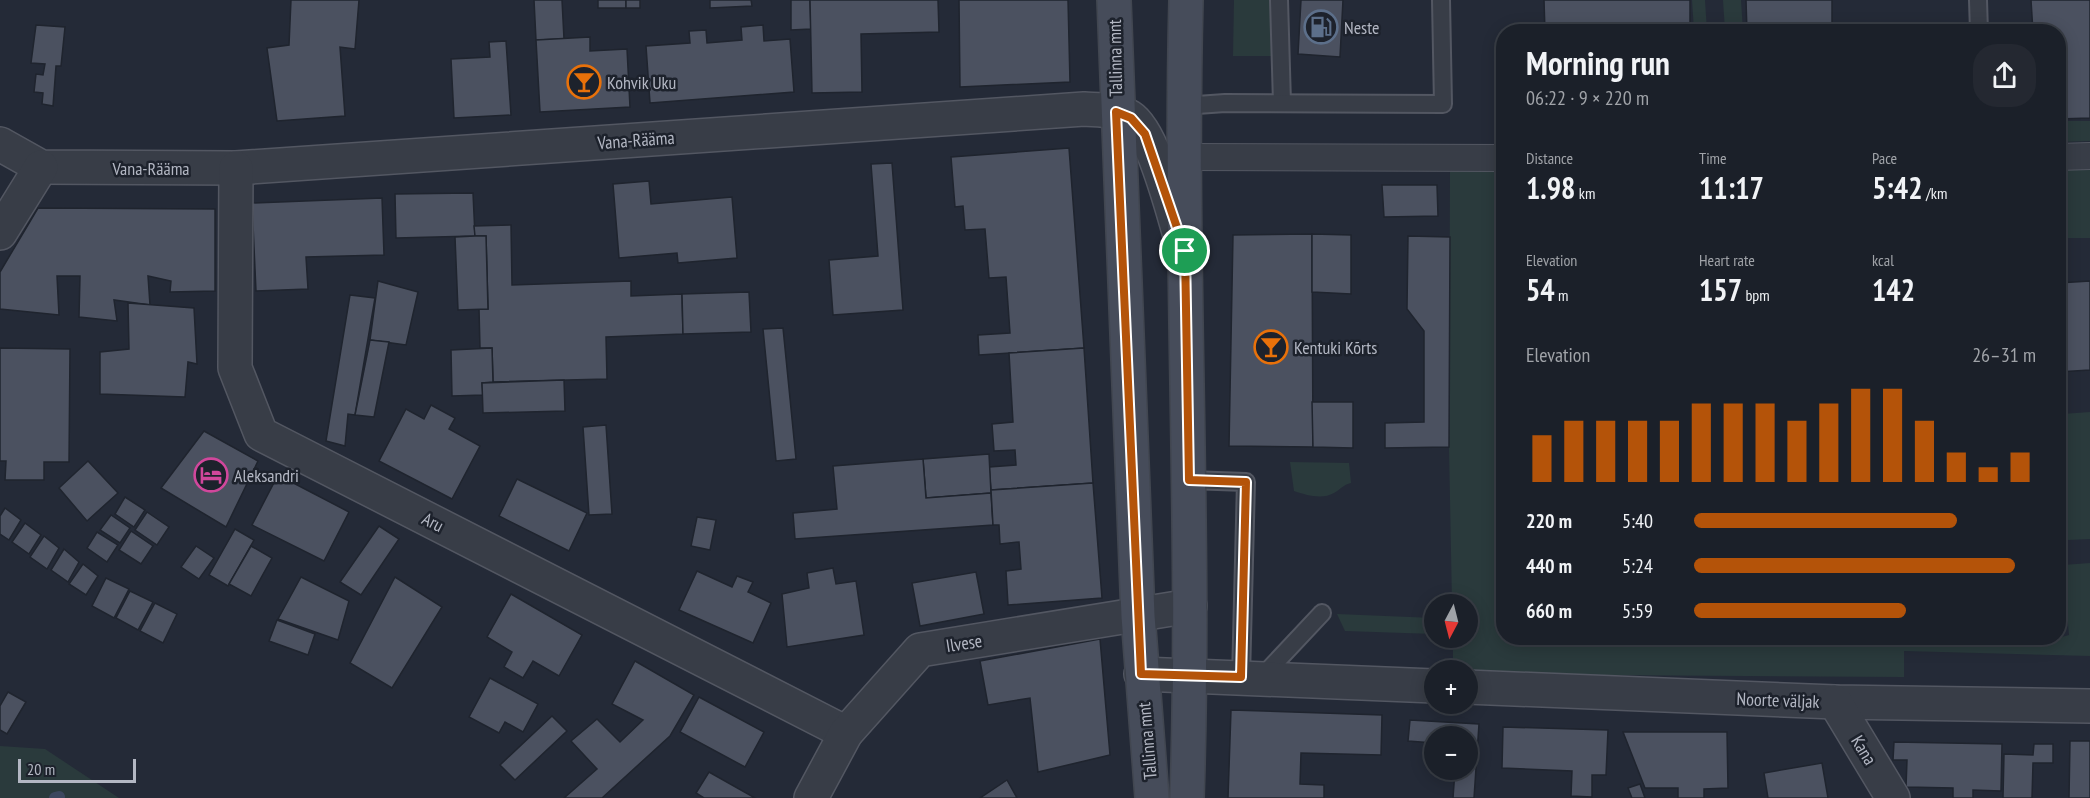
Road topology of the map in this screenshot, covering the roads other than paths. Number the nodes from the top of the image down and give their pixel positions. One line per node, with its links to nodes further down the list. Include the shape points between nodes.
1 (1114, 0): 9 (main road, Tallinna mnt)
2 (1186, 0): 8 (main road, Tallinna mnt)
3 (1279, 0): 7 (lane)
4 (1441, 0): 7 (lane, via 1443,104)
5 (1978, 0): 6 (lane)
6 (1979, 24)
7 (1282, 103): 8 (lane)
8 (1183, 106): 12 (main road, Tallinna mnt)
9 (1116, 112): 16 (street, Vana-Rääma, via 1084,109); 18 (street, Vana-Rääma, via 1131,118 1145,134); 22 (main road, Tallinna mnt)
10 (0, 144): 15 (street, Vana-Rääma)
11 (2090, 156): 13 (street)
12 (1183, 157): 14 (street); 18 (main road, Tallinna mnt)
13 (2066, 157)
14 (1496, 158)
15 (41, 167): 16 (street, Vana-Rääma); 17 (street)
16 (236, 168): 30 (street, Aru, via 235,368 261,434)
17 (0, 233)
18 (1185, 251): 19 (main road, Tallinna mnt)
19 (1189, 480): 20 (main road, Tallinna mnt); 25 (lane, via 1246,482)
20 (1190, 606): 22 (street, Ilvese); 24 (main road, Tallinna mnt)
21 (1322, 614): 25 (lane)
22 (1138, 615): 23 (main road, Tallinna mnt); 30 (street, Ilvese, via 920,650)
23 (1141, 674): 24 (street); 32 (main road, Tallinna mnt)
24 (1191, 675): 25 (street); 33 (main road, Tallinna mnt)
25 (1251, 678): 26 (street)
26 (1424, 686)
27 (1478, 687): 28 (street, Noorte väljak)
28 (1835, 702): 29 (street, Noorte väljak); 34 (street, Kana)
29 (2090, 706)
30 (846, 733): 31 (street, Ilvese)
31 (811, 798)
32 (1152, 798)
33 (1187, 798)
34 (1893, 798)

